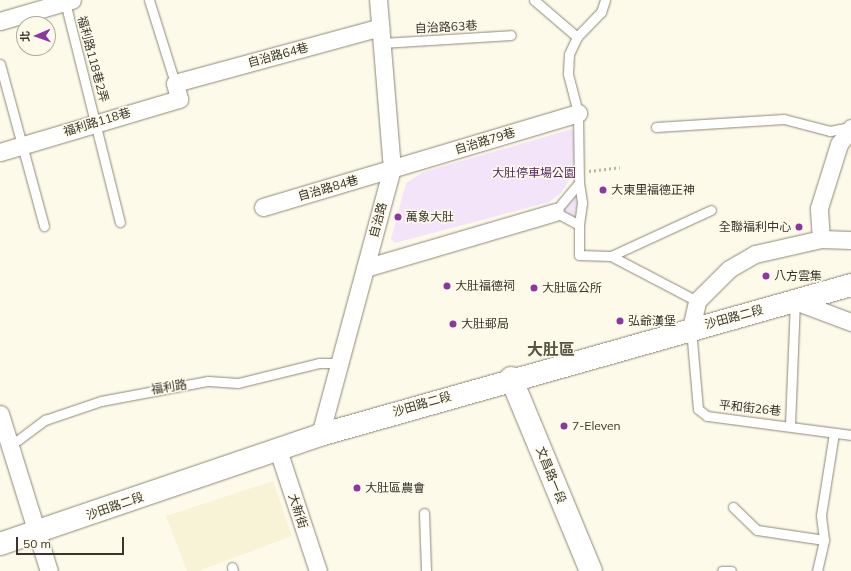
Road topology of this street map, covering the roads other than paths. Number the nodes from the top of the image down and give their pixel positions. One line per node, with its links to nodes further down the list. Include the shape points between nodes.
1 (149, 0): 11 (lane)
2 (378, 0): 7 (street, 自治路)
3 (534, 0): 9 (lane)
4 (605, 0): 9 (lane, via 601,12)
5 (68, 1): 6 (street); 13 (lane, 福利路118巷2弄)
6 (0, 21)
7 (382, 35): 8 (lane, 自治路63巷); 11 (street, 自治路64巷); 18 (street, 自治路)
8 (511, 35)
9 (577, 37): 12 (lane, via 569,54 568,74)
10 (0, 64): 16 (lane)
11 (175, 83): 13 (street, 福利路118巷, via 179,99)
12 (578, 113): 18 (street, 自治路79巷); 19 (lane)
13 (97, 122): 16 (street, 福利路118巷); 23 (lane, 福利路118巷2弄)
14 (656, 126): 15 (lane, via 784,119 830,130)
15 (851, 128): 26 (street, via 839,144 819,208)
16 (24, 145): 17 (street, 福利路118巷); 25 (lane)
17 (0, 152)
18 (392, 169): 20 (street, 自治路84巷); 29 (street, 自治路)
19 (579, 183): 22 (lane); 24 (lane, via 582,204)
20 (263, 207)
21 (712, 210): 28 (lane)
22 (555, 212): 24 (lane); 29 (street)
23 (120, 222)
24 (579, 225): 28 (lane, via 579,255)
25 (44, 226)
26 (821, 239): 27 (street); 31 (street, via 755,254 728,269)
27 (851, 240)
28 (611, 256): 31 (lane)
29 (365, 268): 35 (street, 自治路)
30 (851, 285): 32 (street, 沙田路二段)
31 (697, 301): 34 (street)
32 (795, 302): 33 (street); 34 (street, 沙田路二段); 38 (lane)
33 (851, 322)
34 (691, 328): 36 (street, 沙田路二段); 38 (lane, 平和街26巷, via 698,409 707,416)
35 (339, 363): 40 (street, 自治路); 42 (lane, 福利路, via 320,363 238,383 208,381 101,401 45,420 18,440)
36 (511, 378): 40 (street, 沙田路二段); 52 (street, 文昌路一段)
37 (0, 414): 42 (street)
38 (790, 425): 39 (lane, 平和街26巷)
39 (834, 433): 41 (lane, 平和街26巷); 47 (lane, via 820,515)
40 (320, 435): 43 (street, 沙田路二段)
41 (851, 435)
42 (4, 442): 46 (street)
43 (278, 450): 46 (street, 沙田路二段); 50 (street, 大新街)
44 (733, 507): 47 (lane, via 757,530)
45 (424, 513): 51 (lane)
46 (37, 533): 48 (street, 沙田路二段); 49 (street)
47 (824, 540): 55 (lane)
48 (0, 544)
49 (49, 571)
50 (318, 571)
51 (426, 571)
52 (591, 571)
53 (722, 571): 54 (lane)
54 (731, 571)
55 (816, 571)

